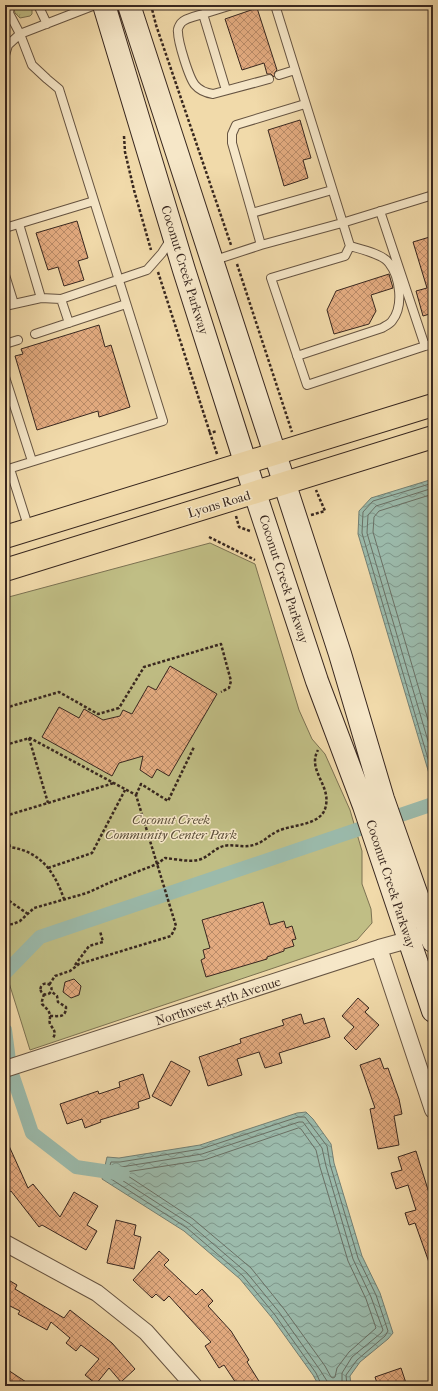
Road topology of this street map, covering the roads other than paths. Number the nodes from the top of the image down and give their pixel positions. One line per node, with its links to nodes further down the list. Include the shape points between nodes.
1 (10, 5): 10 (lane, via 9,13)
2 (38, 5): 9 (lane)
3 (95, 5): 9 (lane)
4 (104, 5): 25 (main road, Coconut Creek Parkway)
5 (129, 5): 28 (main road, Coconut Creek Parkway)
6 (232, 5): 8 (lane)
7 (275, 5): 12 (lane)
8 (203, 14): 15 (lane); 15 (lane, via 181,23 177,30 178,38 194,84 207,94)
9 (47, 24): 10 (lane)
10 (20, 34): 11 (lane, via 8,45); 19 (lane, via 32,65 59,89)
11 (5, 55)
12 (295, 70): 13 (lane); 16 (lane)
13 (279, 75)
14 (269, 79): 15 (lane)
15 (226, 90)
16 (305, 104): 17 (lane); 21 (lane, via 236,125 232,143)
17 (332, 190): 21 (lane); 22 (lane)
18 (433, 195): 20 (lane)
19 (94, 201): 23 (lane); 30 (lane)
20 (380, 211): 22 (lane); 40 (lane)
21 (252, 213): 26 (lane)
22 (342, 223): 26 (lane); 27 (lane)
23 (19, 224): 24 (lane); 31 (lane)
24 (5, 228)
25 (173, 235): 30 (lane, via 147,270); 47 (main road, Coconut Creek Parkway)
26 (261, 245): 28 (lane)
27 (350, 246): 41 (lane, via 345,256 271,278); 41 (lane, via 371,252 389,262 398,283 400,302 397,313 392,322 382,328)
28 (211, 261): 45 (main road, Coconut Creek Parkway)
29 (5, 275): 33 (lane)
30 (118, 278): 32 (lane); 34 (lane)
31 (41, 298): 32 (lane); 33 (lane)
32 (61, 298): 36 (lane)
33 (14, 304): 35 (lane)
34 (126, 304): 36 (lane); 46 (lane, via 163,421)
35 (5, 306)
36 (69, 322): 37 (lane)
37 (35, 334)
38 (18, 340): 39 (lane)
39 (5, 344)
40 (429, 345): 41 (lane, via 307,386)
41 (298, 356)
42 (5, 377): 46 (lane)
43 (433, 405): 45 (main road)
44 (433, 437): 49 (main road, Lyons Road)
45 (274, 454): 47 (main road); 49 (main road, Coconut Creek Parkway)
46 (32, 461): 48 (lane)
47 (246, 463): 50 (main road, Coconut Creek Parkway); 51 (main road)
48 (8, 470): 51 (lane)
49 (283, 484): 50 (main road, Lyons Road); 54 (main road, Coconut Creek Parkway, via 340,654)
50 (255, 493): 53 (main road, Lyons Road); 54 (main road, Coconut Creek Parkway, via 317,681)
51 (29, 530): 52 (main road)
52 (5, 537)
53 (5, 570)
54 (373, 802): 55 (main road, Coconut Creek Parkway)
55 (389, 849): 56 (main road, Coconut Creek Parkway); 57 (main road, Coconut Creek Parkway)
56 (432, 937): 57 (street, Northwest 45th Avenue)
57 (409, 940): 58 (street, Northwest 45th Avenue); 59 (main road, Coconut Creek Parkway)
58 (379, 948): 60 (street, Northwest 45th Avenue); 61 (street)
59 (433, 1010)
60 (5, 1069)
61 (433, 1110)
62 (5, 1242): 63 (street, via 97,1293 146,1332)
63 (194, 1386)

